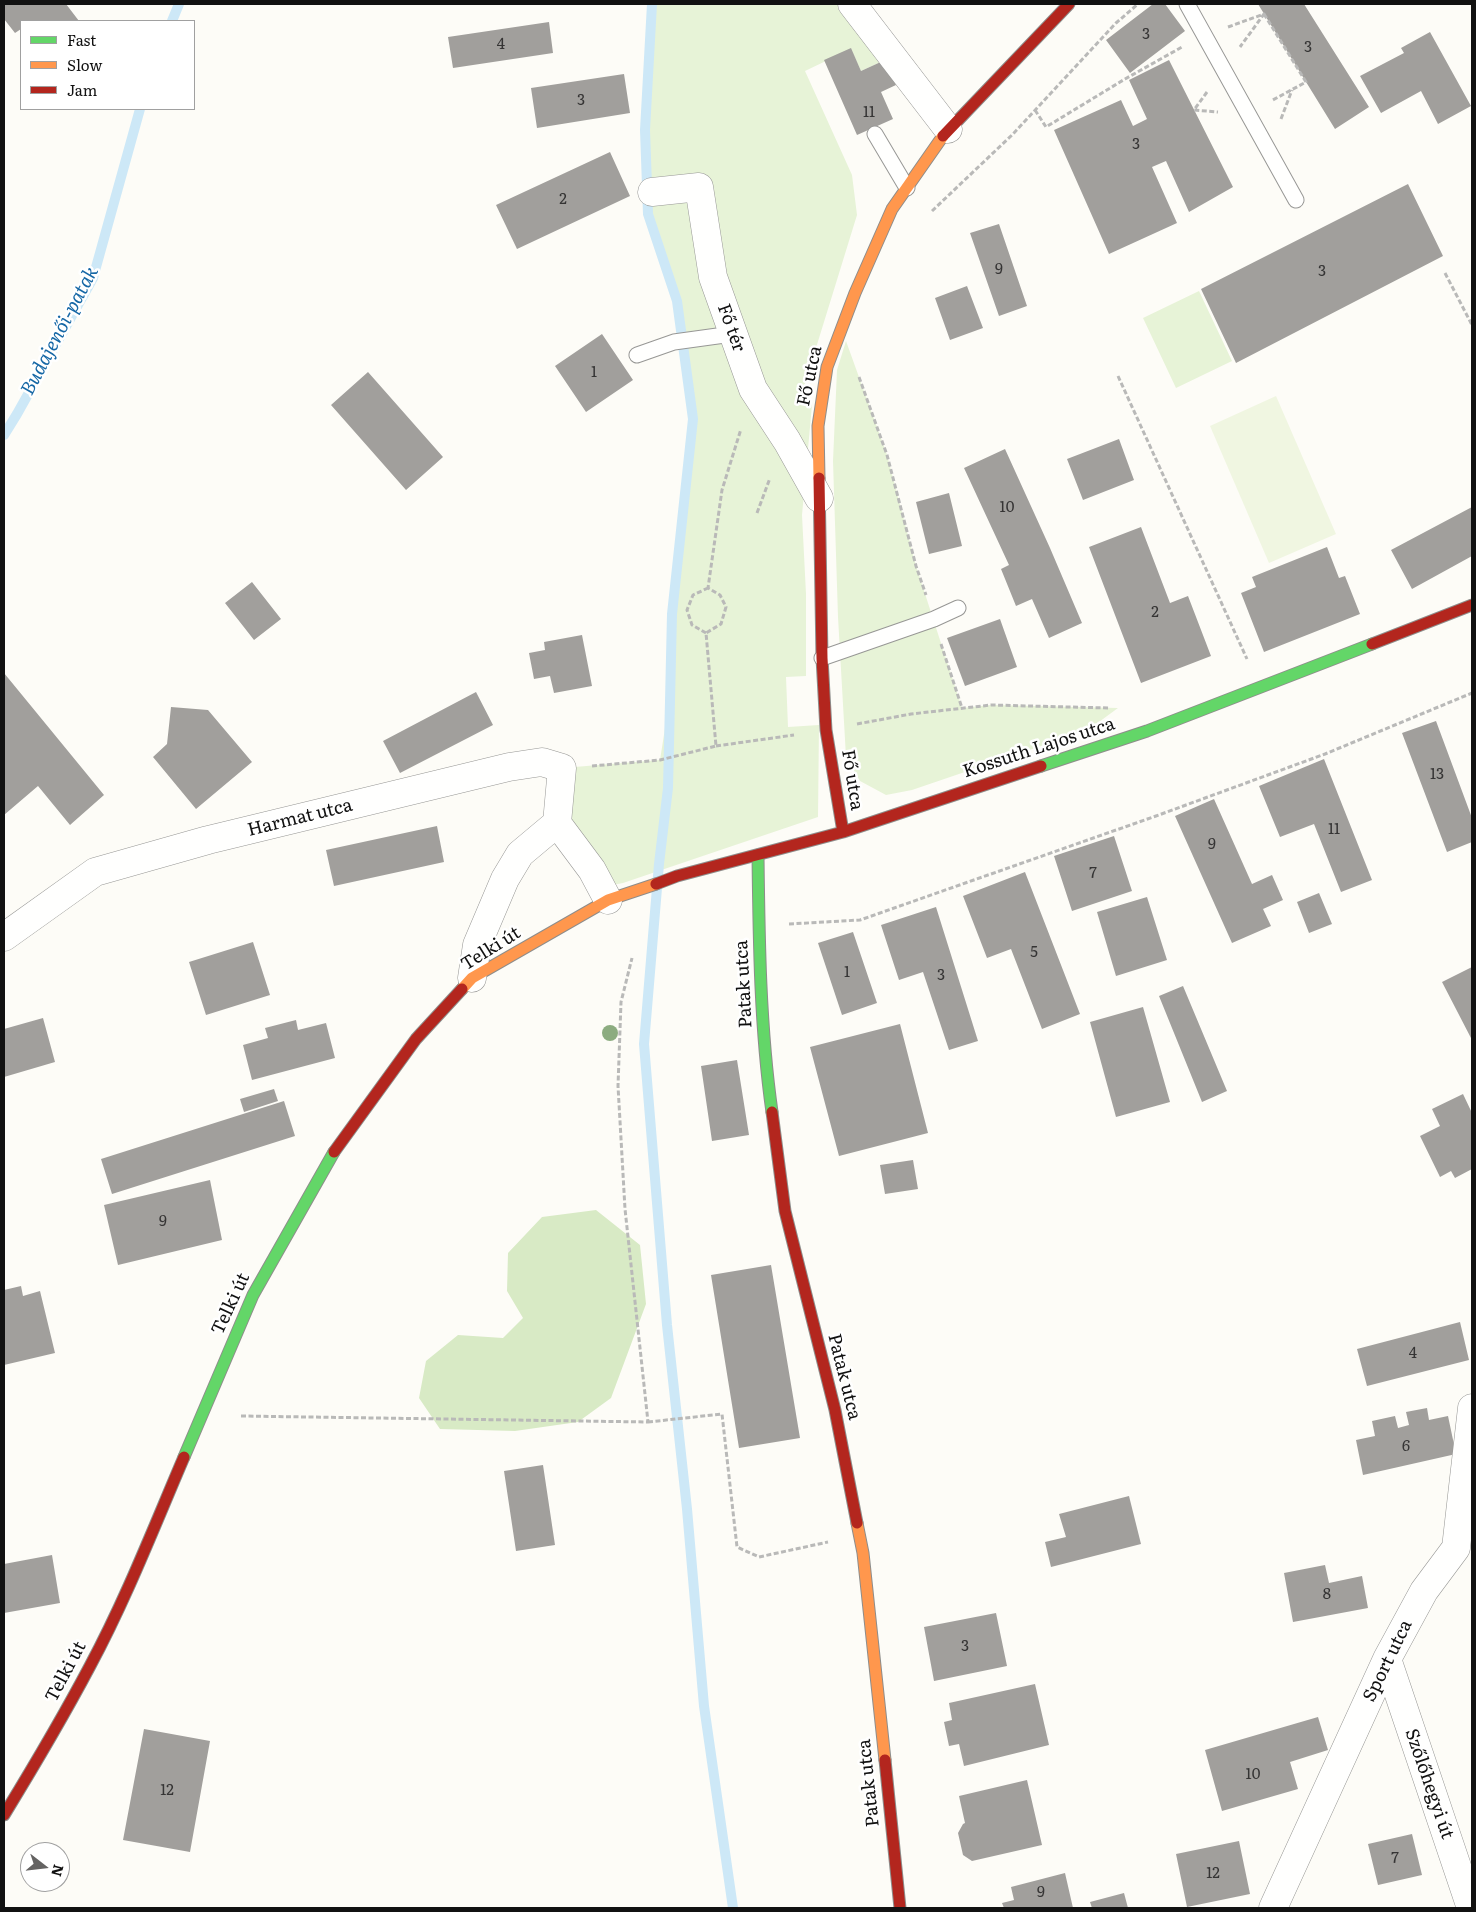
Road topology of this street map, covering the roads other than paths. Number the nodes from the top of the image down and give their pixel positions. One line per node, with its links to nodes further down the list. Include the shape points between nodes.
1 (852, 4): 5 (street)
2 (1069, 4): 4 (main road, Fő utca)
3 (1187, 4): 9 (lane)
4 (1054, 9): 5 (main road, Fő utca)
5 (948, 129): 7 (main road, Fő utca)
6 (874, 134): 7 (lane)
7 (907, 188): 12 (main road, Fő utca, via 892,209 827,367 818,426)
8 (652, 192): 10 (street, Fő tér, via 699,187 713,277)
9 (1296, 200)
10 (732, 334): 11 (lane, via 674,342); 12 (street, Fő tér, via 753,389)
11 (638, 356)
12 (819, 498): 15 (main road, Fő utca)
13 (1472, 605): 17 (main road, Kossuth Lajos utca, via 1147,731)
14 (958, 608): 15 (lane)
15 (822, 658): 17 (main road, Fő utca, via 826,730)
16 (557, 823): 19 (street, via 592,870); 20 (street, Harmat utca, via 562,768 542,762 509,767 208,840 95,872); 21 (street, via 520,854 505,879 477,945)
17 (843, 832): 18 (main road, Kossuth Lajos utca)
18 (758, 855): 19 (main road, Kossuth Lajos utca, via 677,876); 26 (main road, Patak utca, via 765,1062 785,1211 835,1410 864,1563)
19 (608, 900): 21 (main road, Telki út)
20 (4, 937)
21 (472, 978): 25 (main road, Telki út, via 416,1039 330,1158 277,1252 253,1295 134,1574 91,1665)
22 (1472, 1408): 23 (street, Sport utca)
23 (1464, 1541): 24 (street, Sport utca, via 1424,1590)
24 (1387, 1659): 27 (street, Sport utca); 28 (street, Szőlőhegyi út)
25 (4, 1814)
26 (900, 1908)
27 (1273, 1908)
28 (1471, 1908)

